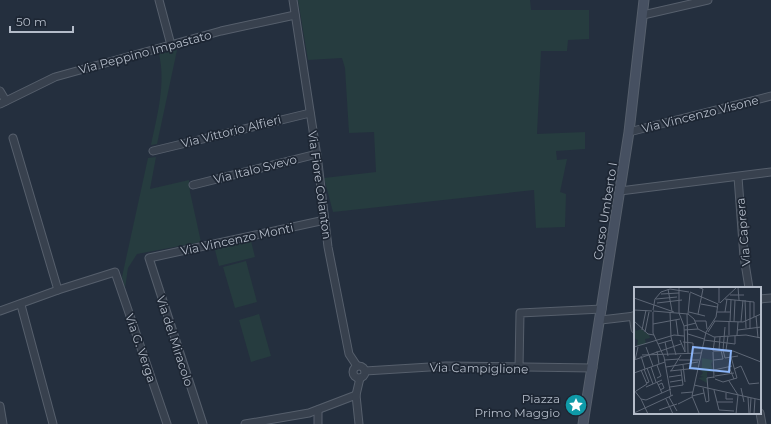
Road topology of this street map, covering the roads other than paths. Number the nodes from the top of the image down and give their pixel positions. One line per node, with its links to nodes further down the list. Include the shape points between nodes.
1 (159, 0): 7 (street)
2 (293, 0): 5 (street, Via Fiore Colanton)
3 (644, 0): 6 (main road, Corso Umberto I)
4 (708, 0): 6 (street)
5 (295, 15): 7 (street, Via Peppino Impastato); 11 (street, Via Fiore Colanton)
6 (643, 15): 12 (main road, Corso Umberto I)
7 (171, 45): 10 (street, Via Peppino Impastato, via 55,77)
8 (0, 91): 10 (street)
9 (771, 96): 12 (street, Via Vincenzo Visone)
10 (3, 103)
11 (310, 113): 14 (street, Via Vittorio Alfieri); 15 (street, Via Fiore Colanton)
12 (629, 132): 19 (main road, Corso Umberto I)
13 (14, 138): 23 (street)
14 (153, 151)
15 (317, 154): 18 (street, Via Italo Svevo); 20 (street, Via Fiore Colanton)
16 (771, 172): 17 (street)
17 (738, 177): 19 (street); 22 (street, Via Caprera)
18 (193, 185)
19 (620, 192): 27 (main road, Corso Umberto I)
20 (325, 220): 21 (street, Via Vincenzo Monti); 31 (street, Via Fiore Colanton, via 344,334 349,354)
21 (149, 258): 43 (street, Via del Miracolo)
22 (749, 287)
23 (58, 290): 26 (street); 42 (street, Via G. Verga, via 115,272)
24 (771, 298): 25 (street)
25 (761, 299)
26 (20, 305): 28 (street); 41 (street)
27 (602, 310): 30 (main road, Corso Umberto I); 32 (street, via 520,313)
28 (0, 311)
29 (634, 316): 30 (street)
30 (601, 320): 33 (main road, Corso Umberto I)
31 (357, 366): 34 (street, via 362,366); 35 (street, via 353,374)
32 (519, 368): 33 (street, Via Campiglione); 34 (street, Via Campiglione, via 446,366)
33 (593, 368): 47 (main road, Corso Umberto I)
34 (365, 371): 35 (street, via 365,375)
35 (360, 378): 36 (street)
36 (356, 395): 38 (street); 46 (street)
37 (0, 406): 40 (street)
38 (318, 410): 44 (street, via 294,417); 45 (street)
39 (760, 414): 48 (street)
40 (3, 424)
41 (53, 424)
42 (167, 424)
43 (202, 424)
44 (246, 424)
45 (318, 424)
46 (359, 424)
47 (583, 424)
48 (762, 424)

